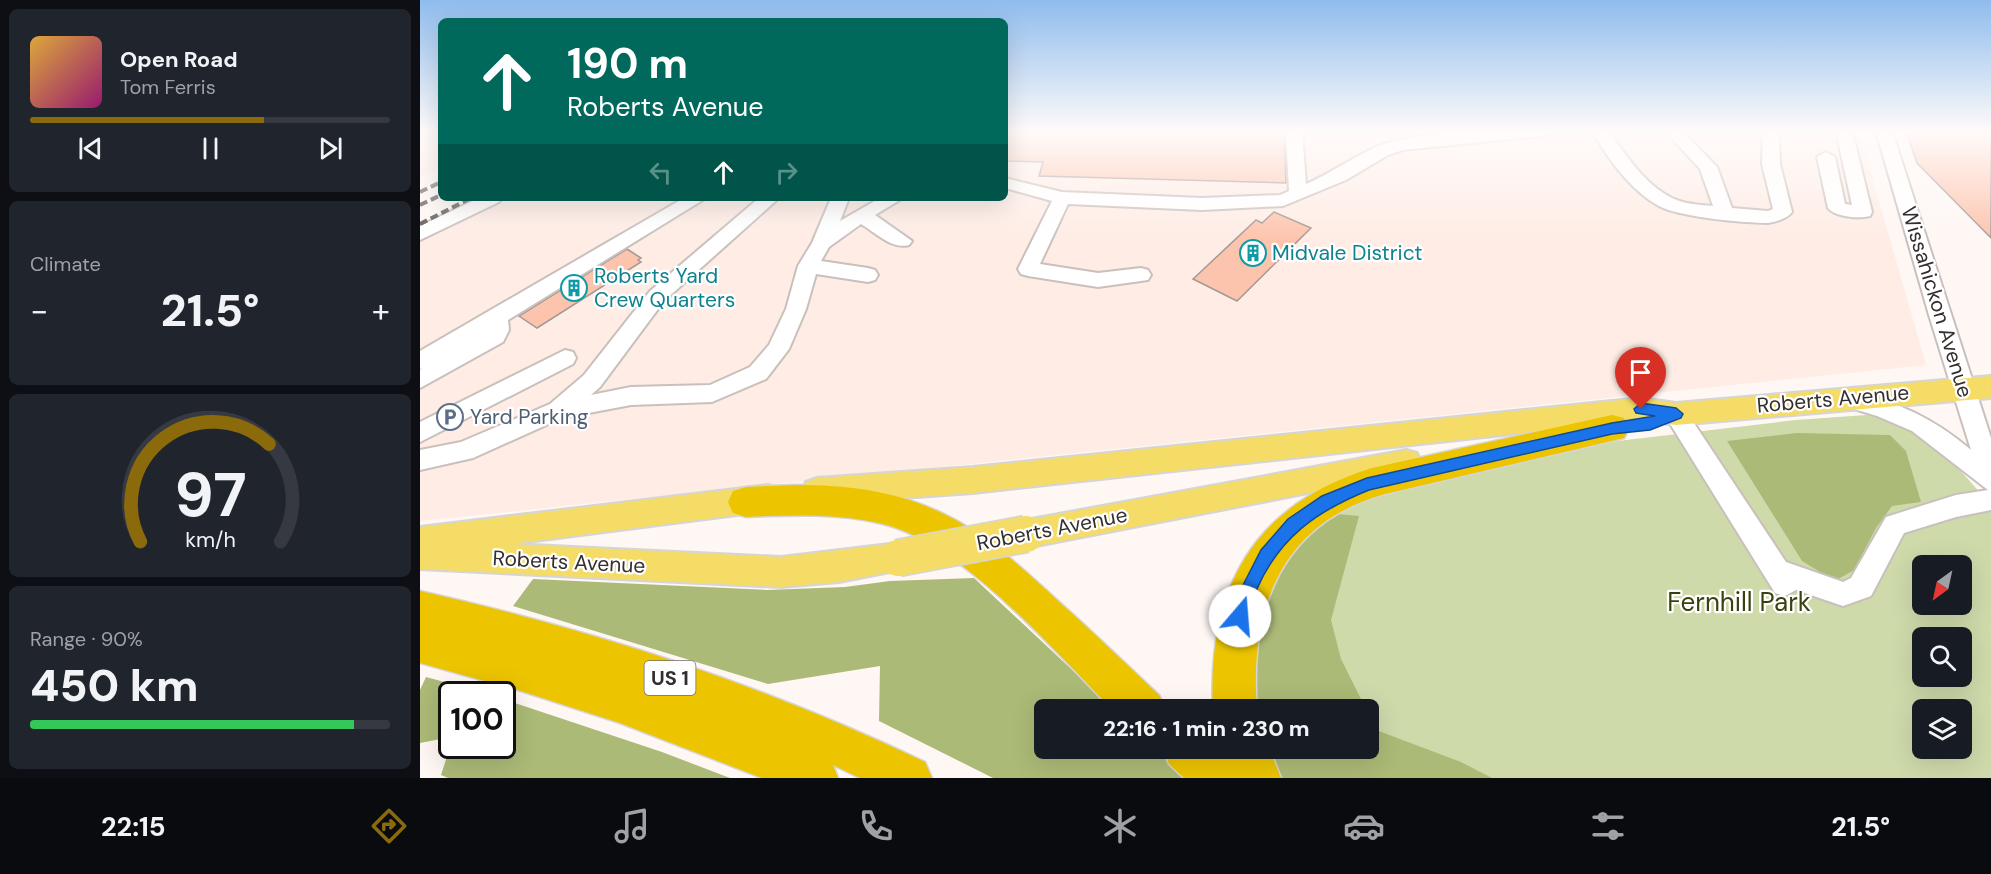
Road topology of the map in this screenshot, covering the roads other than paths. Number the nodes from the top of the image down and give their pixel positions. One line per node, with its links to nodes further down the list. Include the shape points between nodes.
1 (1296, 167): 10 (street)
2 (1355, 167): 10 (street)
3 (1626, 167): 17 (street, via 1665,202)
4 (1708, 167): 17 (street)
5 (1772, 167): 17 (street, via 1783,213 1769,217)
6 (1828, 167): 7 (street, via 1837,208 1863,212)
7 (1853, 167)
8 (1895, 167): 30 (street, Wissahickon Avenue)
9 (1008, 184): 11 (street)
10 (1298, 194): 11 (street, via 1283,200 1202,204)
11 (1062, 198): 24 (street, via 1028,269 1098,280)
12 (487, 201): 19 (street)
13 (692, 201): 25 (street)
14 (767, 201): 32 (street, via 657,296 592,381)
15 (839, 201): 21 (street)
16 (888, 201): 18 (street)
17 (1725, 213)
18 (861, 214): 20 (street); 21 (street)
19 (420, 234)
20 (902, 241)
21 (822, 243): 22 (street)
22 (808, 266): 23 (street); 32 (street, via 796,309 778,349 758,373 712,393 631,396)
23 (868, 275)
24 (1140, 275)
25 (497, 317): 27 (street); 28 (street, via 495,338)
26 (565, 358): 35 (street)
27 (420, 361)
28 (420, 380)
29 (1991, 387): 30 (main road, Roberts Avenue)
30 (1962, 388): 31 (main road, Roberts Avenue); 37 (street, Wissahickon Avenue)
31 (1842, 398): 33 (main road, Roberts Avenue); 38 (street, via 1888,411 1926,429)
32 (558, 410): 36 (street, via 465,451)
33 (1676, 414): 34 (main road, Roberts Avenue, via 1650,424); 39 (street, via 1782,579 1843,594 1861,587 1895,525 1956,506); 40 (main road, Roberts Avenue, via 1641,409 973,480 810,492)
34 (1612, 428): 42 (main road, Roberts Avenue, bridge, via 1534,438 839,567 782,572); 46 (highway, via 1367,485 1310,511 1278,539 1248,591 1235,653)
35 (420, 433)
36 (420, 460)
37 (1991, 474)
38 (1991, 481)
39 (1991, 500)
40 (746, 502): 41 (main road, Roberts Avenue); 45 (highway, via 856,503 884,508 933,526 991,565)
41 (420, 542)
42 (420, 554)
43 (420, 610): 50 (highway, US 1, via 559,644 682,682 808,731)
44 (420, 643): 49 (highway, US 1, via 652,711)
45 (1132, 699)
46 (1235, 699)
47 (1197, 759): 51 (highway)
48 (1250, 759): 52 (highway)
49 (815, 778)
50 (909, 778)
51 (1217, 778)
52 (1258, 778)

